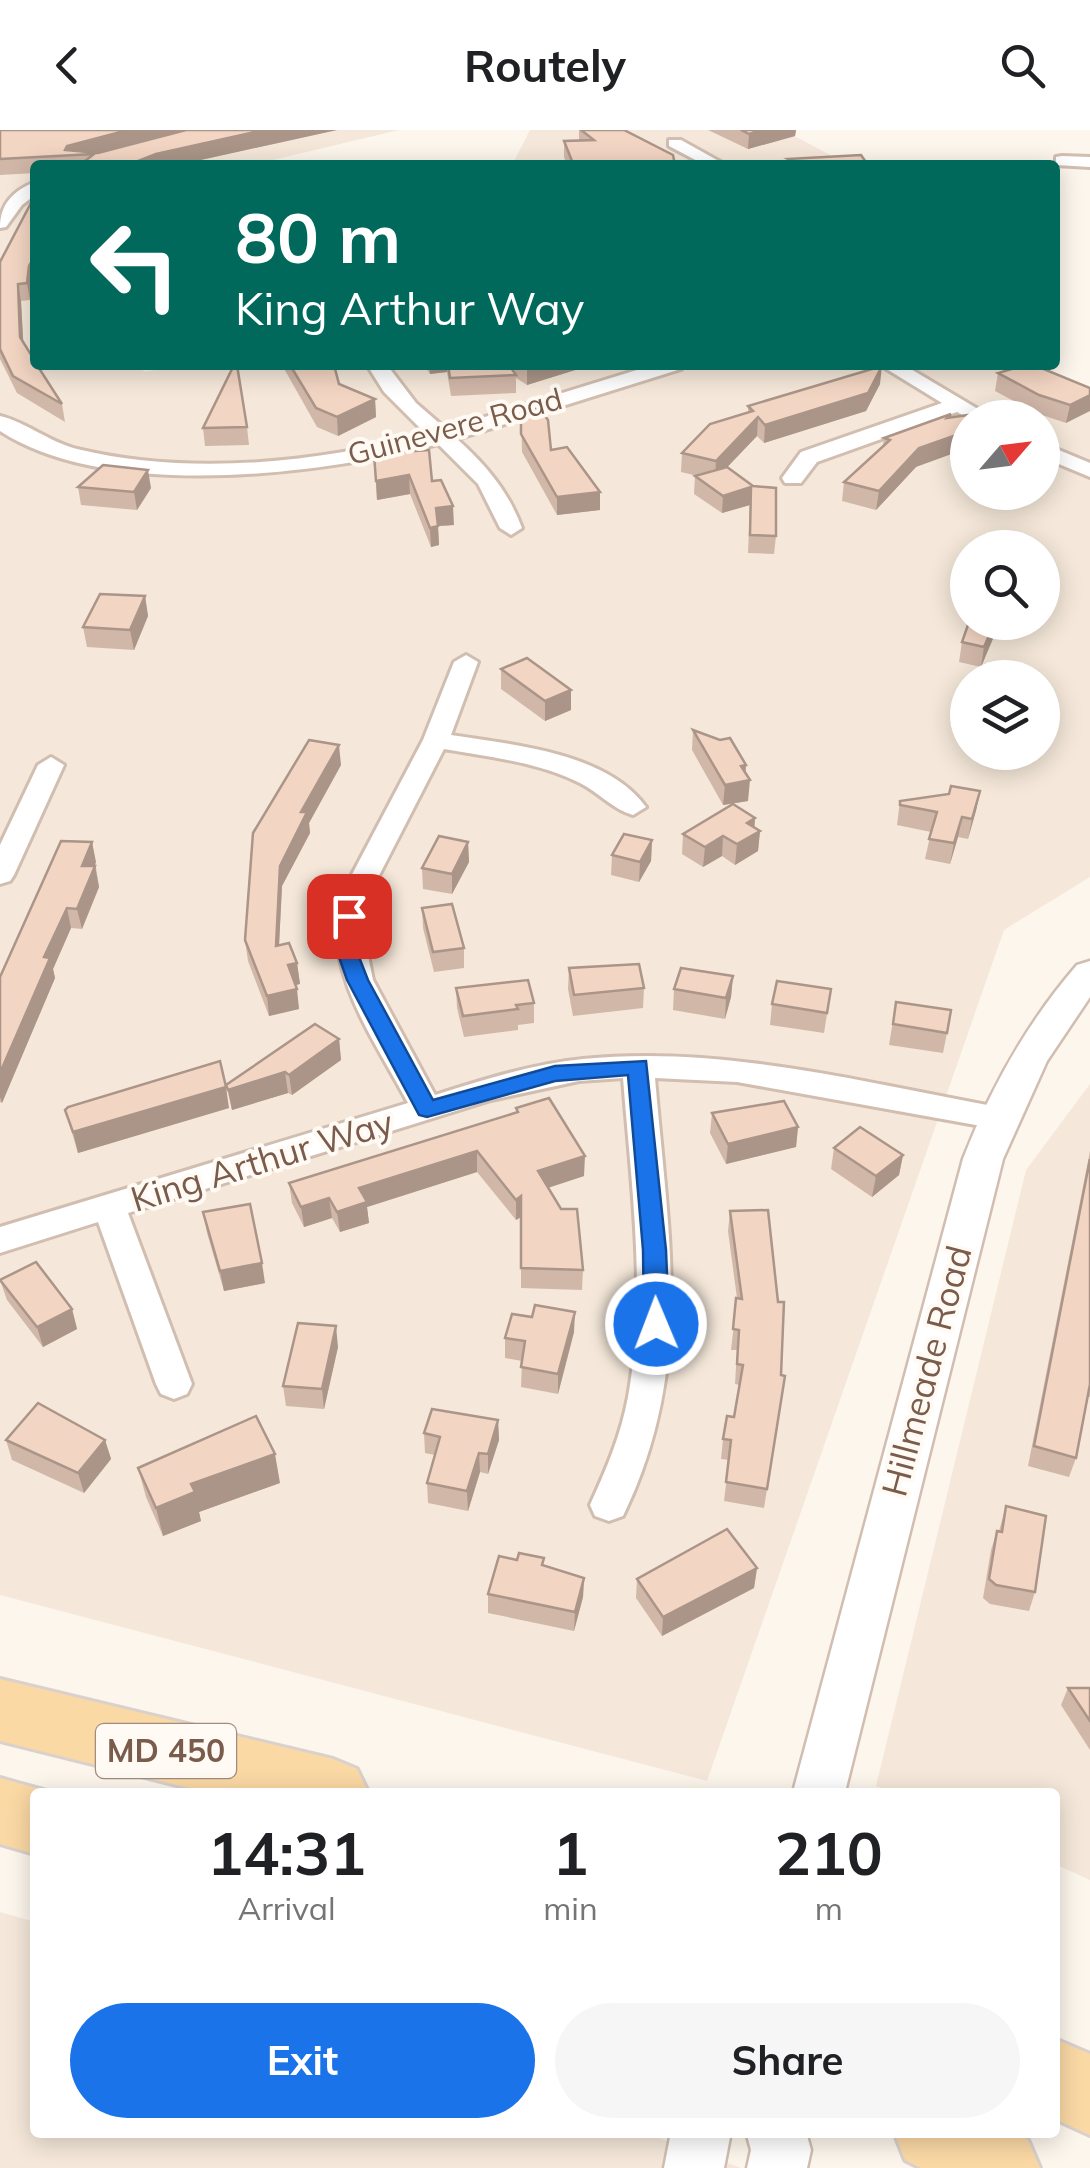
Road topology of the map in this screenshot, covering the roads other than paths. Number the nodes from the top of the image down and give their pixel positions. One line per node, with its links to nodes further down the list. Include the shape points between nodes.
1 (674, 143): 2 (street)
2 (708, 160)
3 (1062, 161): 4 (street)
4 (1090, 162)
5 (8, 199): 6 (street)
6 (0, 222)
7 (380, 370): 13 (street)
8 (658, 370): 13 (street, Guinevere Road)
9 (899, 370): 10 (street)
10 (952, 400)
11 (950, 407): 16 (street, via 809,458)
12 (3, 429): 13 (street, Guinevere Road, via 104,461 196,468 317,462)
13 (441, 436): 17 (street, via 494,487)
14 (1060, 457): 15 (street)
15 (1090, 471)
16 (793, 478)
17 (511, 528)
18 (466, 662): 19 (street)
19 (436, 740): 21 (street, via 568,767); 25 (street, via 352,901 347,938 358,980)
20 (51, 764): 22 (street)
21 (634, 807)
22 (0, 875)
23 (1090, 973): 26 (street, Hillmeade Road, via 1033,1048)
24 (638, 1066): 25 (street, King Arthur Way, via 555,1073); 26 (street, King Arthur Way, via 771,1076); 30 (street, via 656,1324 639,1436)
25 (427, 1110): 27 (street, King Arthur Way)
26 (998, 1118): 33 (street, Hillmeade Road)
27 (108, 1208): 28 (street, King Arthur Way); 29 (street)
28 (0, 1240)
29 (174, 1384)
30 (609, 1505)
31 (0, 1710): 32 (main road, MD 450)
32 (317, 1788)
33 (820, 1788)
34 (0, 1811): 35 (main road)
35 (30, 1819)
36 (1060, 2080): 37 (main road)
37 (1090, 2096)
38 (700, 2138): 41 (street)
39 (778, 2138): 42 (street)
40 (943, 2138): 43 (main road)
41 (694, 2168)
42 (778, 2168)
43 (1000, 2168)

